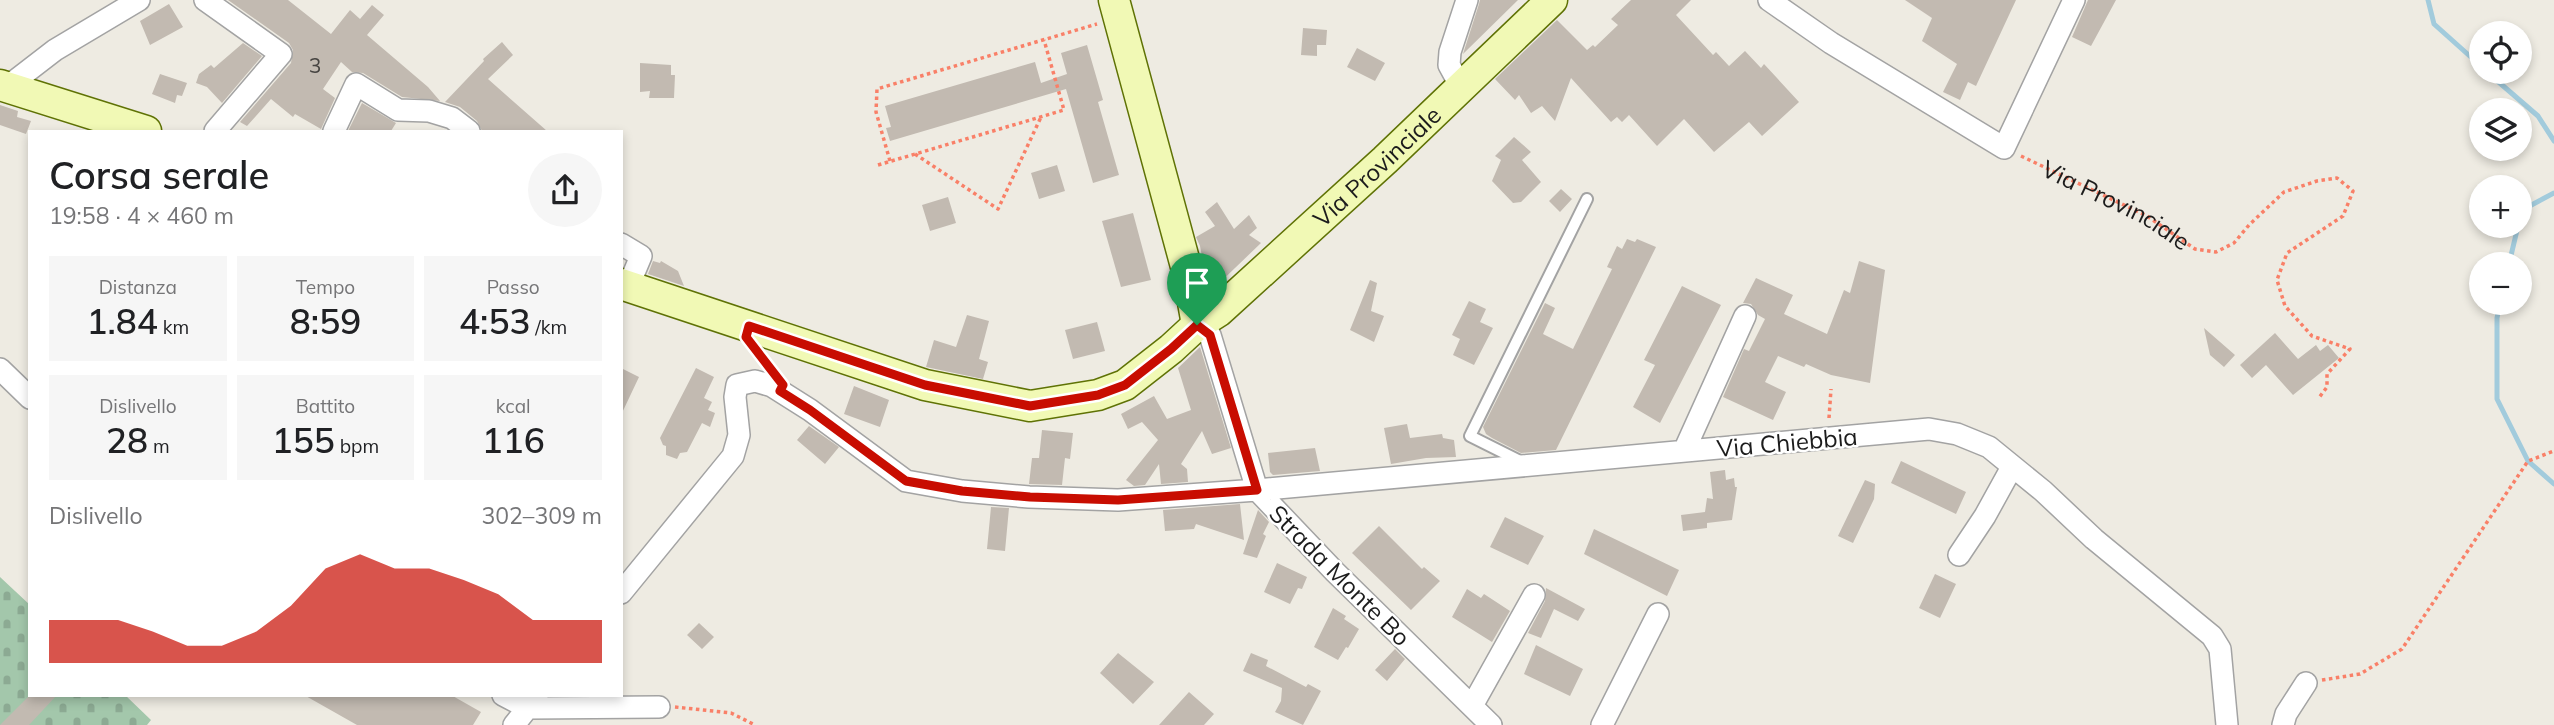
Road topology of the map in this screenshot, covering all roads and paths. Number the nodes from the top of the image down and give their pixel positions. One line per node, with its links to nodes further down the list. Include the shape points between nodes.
1 (139, 0): 9 (street)
2 (205, 0): 13 (street, via 281,54)
3 (1467, 0): 10 (street, via 1449,65)
4 (1552, 0): 10 (main road, Via Provinciale)
5 (1769, 0): 16 (street)
6 (2074, 0): 16 (street)
7 (1116, 9): 8 (path); 24 (main road, via 1188,274)
8 (1044, 40): 11 (path, via 1064,110); 18 (path, via 877,89 876,113)
9 (4, 86): 12 (main road)
10 (1461, 87): 24 (main road, Via Provinciale, via 1219,312)
11 (1041, 117): 17 (path); 17 (path, via 998,209)
12 (143, 130)
13 (216, 130)
14 (334, 130): 15 (street, via 356,84 398,110 429,111 452,118)
15 (468, 130)
16 (2004, 148): 28 (path, Via Provinciale, via 2147,216 2195,248 2216,252 2234,243 2284,192 2337,178 2353,191 2343,216 2287,253 2277,280 2285,306 2312,336 2350,349 2327,374 2327,387)
17 (915, 154): 18 (path)
18 (890, 161): 19 (path)
19 (878, 164)
20 (1587, 199): 32 (lane, via 1471,436)
21 (623, 245): 22 (street, via 641,256)
22 (625, 286): 24 (main road, Via Provinciale, via 925,385 1030,406 1098,395 1125,385)
23 (1745, 316): 31 (street)
24 (1197, 325): 34 (street, Strada Monte Bo, via 1210,335)
25 (0, 369): 27 (street)
26 (1831, 390): 29 (path)
27 (28, 396)
28 (2318, 399)
29 (1827, 438): 31 (street, Via Chiebbia); 33 (street, Via Chiebbia, via 1929,429 1989,447)
30 (2554, 451): 39 (path, via 2528,461 2402,649 2360,674)
31 (1684, 452): 32 (street, Via Chiebbia)
32 (1531, 466): 34 (street, Via Chiebbia)
33 (2012, 467): 35 (street); 48 (street, Via Chiebbia, via 2212,636 2220,649)
34 (1257, 490): 36 (street, Via Chiebbia, via 1118,500 962,491 906,481 772,386 745,382 737,385 735,397 739,435 733,456); 43 (street, Strada Monte Bo)
35 (1959, 555)
36 (623, 591)
37 (1534, 594): 43 (street)
38 (1658, 614): 47 (street)
39 (2306, 683): 49 (street)
40 (513, 697): 41 (street)
41 (533, 701): 42 (street); 44 (street)
42 (659, 706): 45 (path, via 731,713)
43 (1472, 706): 46 (street, Strada Monte Bo)
44 (514, 725)
45 (755, 725)
46 (1491, 725)
47 (1602, 725)
48 (2227, 725)
49 (2283, 725)

